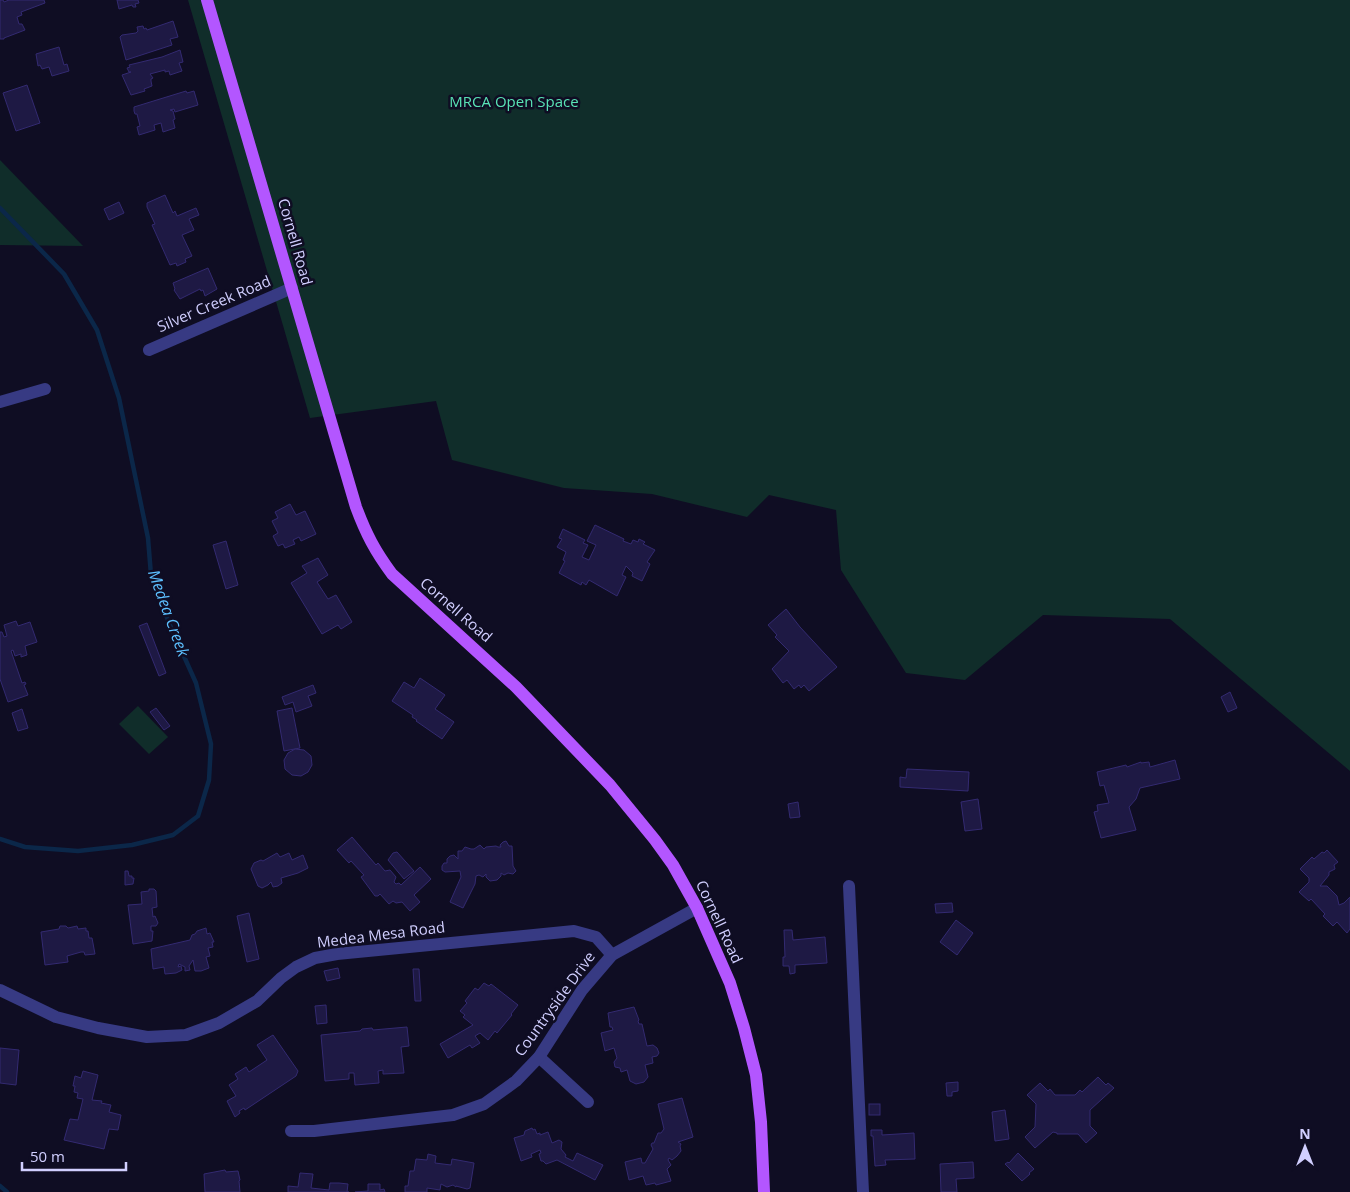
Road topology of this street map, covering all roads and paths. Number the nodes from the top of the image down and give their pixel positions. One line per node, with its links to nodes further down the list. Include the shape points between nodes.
1 (208, 0): 2 (main road, Cornell Road)
2 (292, 288): 3 (street, Silver Creek Road); 7 (main road, Cornell Road, via 356,507 376,552 392,574 516,687 610,785 655,840)
3 (149, 350)
4 (45, 389): 5 (street)
5 (0, 402)
6 (849, 886): 14 (street)
7 (697, 908): 8 (street, Countryside Drive); 13 (main road, Cornell Road, via 730,983 756,1074 762,1122)
8 (612, 955): 9 (street, Medea Mesa Road, via 596,937 574,931 315,958 296,966 257,1001 219,1023 186,1035 147,1037 56,1017); 10 (street, Countryside Drive, via 582,990)
9 (0, 990)
10 (539, 1056): 11 (street); 12 (street, Countryside Drive, via 516,1081 484,1104 452,1115)
11 (588, 1102)
12 (291, 1131)
13 (764, 1192)
14 (863, 1192)

